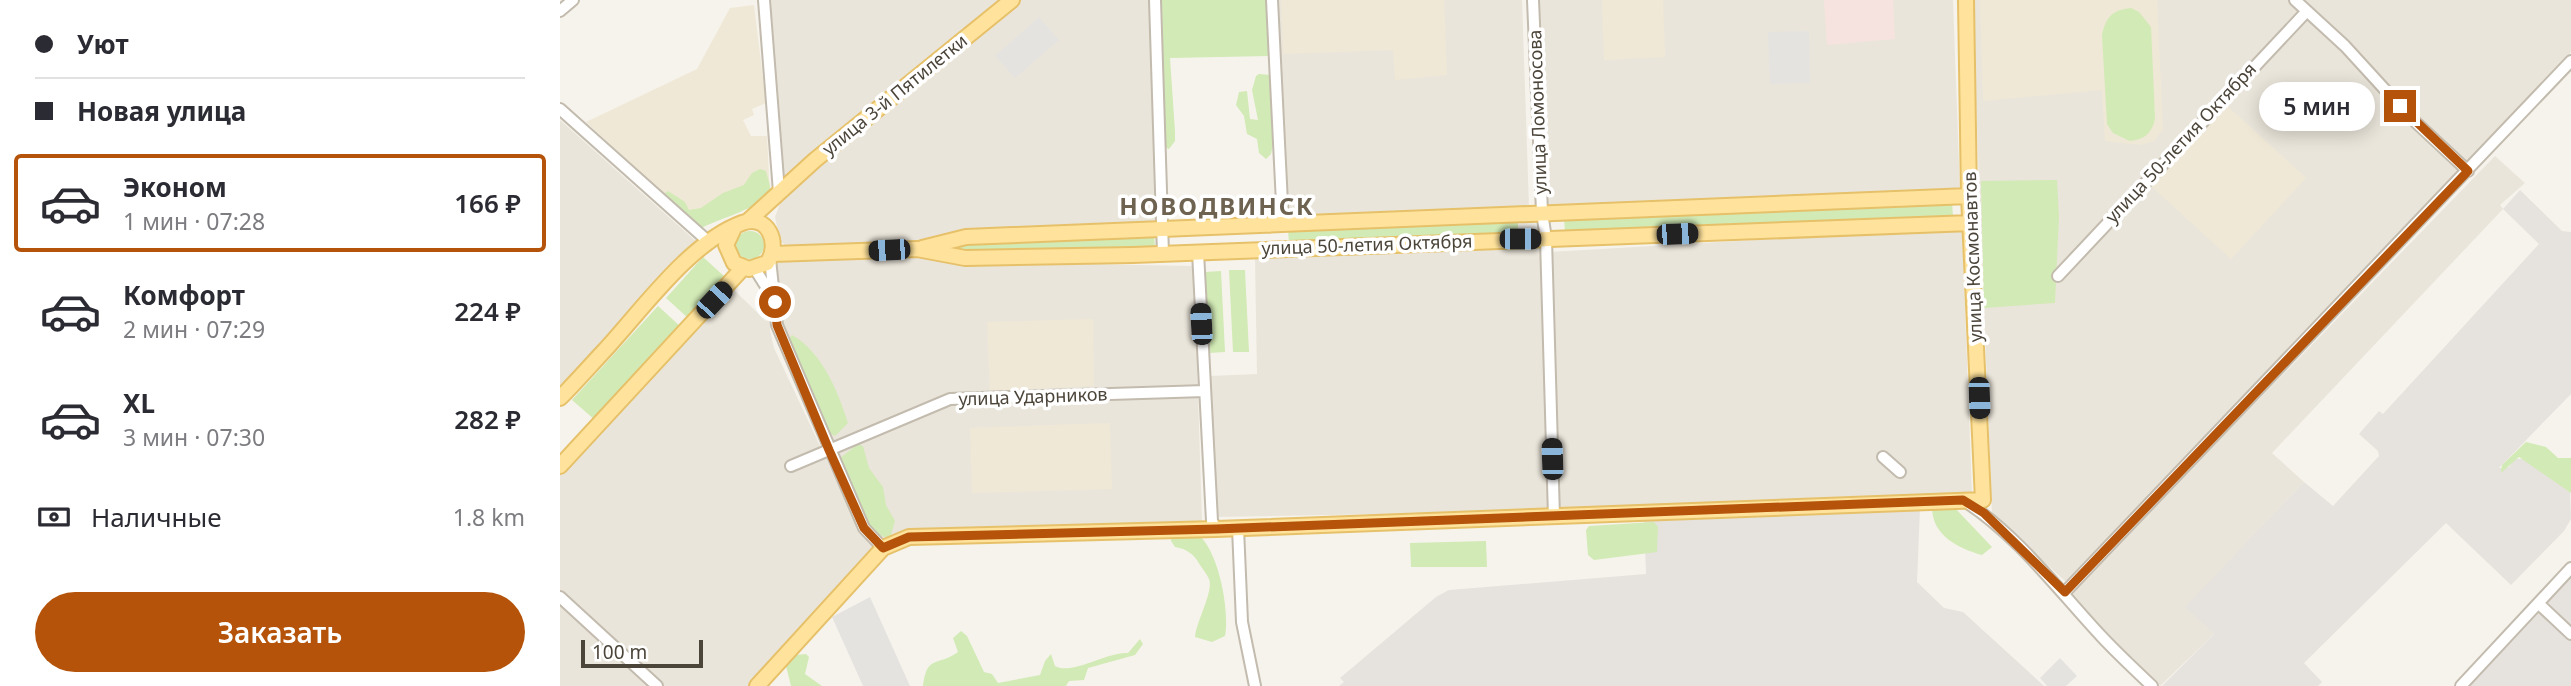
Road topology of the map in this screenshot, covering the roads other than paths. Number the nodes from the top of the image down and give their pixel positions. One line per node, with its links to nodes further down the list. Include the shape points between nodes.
1 (573, 0): 9 (street)
2 (764, 0): 14 (street)
3 (1012, 0): 14 (main road, улица 3-й Пятилетки)
4 (1155, 0): 21 (street)
5 (1272, 0): 19 (street)
6 (1533, 0): 16 (street, улица Ломоносова)
7 (1966, 0): 15 (main road, улица Космонавтов)
8 (2295, 0): 10 (street)
9 (560, 11)
10 (2307, 11): 13 (street); 29 (street, улица 50-летия Октября)
11 (2571, 61): 13 (street)
12 (560, 109): 23 (street)
13 (2468, 171): 44 (street)
14 (779, 192): 17 (main road, улица 3-й Пятилетки); 24 (main road, via 769,216)
15 (1969, 196): 16 (main road, улица 50-летия Октября); 18 (main road, улица Космонавтов)
16 (1542, 212): 19 (main road, улица 50-летия Октября); 22 (street, улица Ломоносова)
17 (748, 221): 20 (main road); 24 (main road, via 761,223)
18 (1971, 223): 22 (main road, улица 50-летия Октября); 38 (main road, улица Космонавтов)
19 (1283, 224): 21 (main road, улица 50-летия Октября)
20 (734, 228): 23 (main road); 28 (main road, via 726,245)
21 (1162, 229): 25 (main road, улица 50-летия Октября, via 966,237); 27 (street)
22 (1546, 239): 26 (main road, улица 50-летия Октября); 39 (street, улица Ломоносова)
23 (710, 243): 28 (main road); 32 (main road, via 697,250)
24 (772, 247): 25 (main road, улица 50-летия Октября, via 805,253); 28 (main road); 30 (street)
25 (917, 249): 27 (main road, улица 50-летия Октября, via 965,258)
26 (1198, 252): 27 (main road, улица 50-летия Октября); 31 (street)
27 (1163, 254)
28 (743, 265): 30 (street); 35 (main road)
29 (2057, 276)
30 (775, 302): 33 (street, via 777,325)
31 (1205, 391): 33 (street, улица Ударников, via 950,400); 41 (street)
32 (560, 398)
33 (829, 450): 36 (street, улица Ударников); 42 (street, via 864,528)
34 (1883, 457): 37 (street)
35 (560, 466)
36 (791, 466)
37 (1900, 472)
38 (1983, 506): 39 (main road, via 1963,500); 44 (street)
39 (1554, 517): 40 (main road)
40 (1238, 528): 41 (main road); 50 (street, via 1241,622)
41 (1216, 529): 42 (main road, via 909,537)
42 (883, 548): 49 (main road)
43 (2571, 568): 46 (street)
44 (2065, 592): 51 (street)
45 (560, 597): 48 (street)
46 (2539, 604): 47 (street); 52 (street)
47 (2571, 634)
48 (657, 686)
49 (757, 686)
50 (1255, 686)
51 (2152, 686)
52 (2461, 686)

